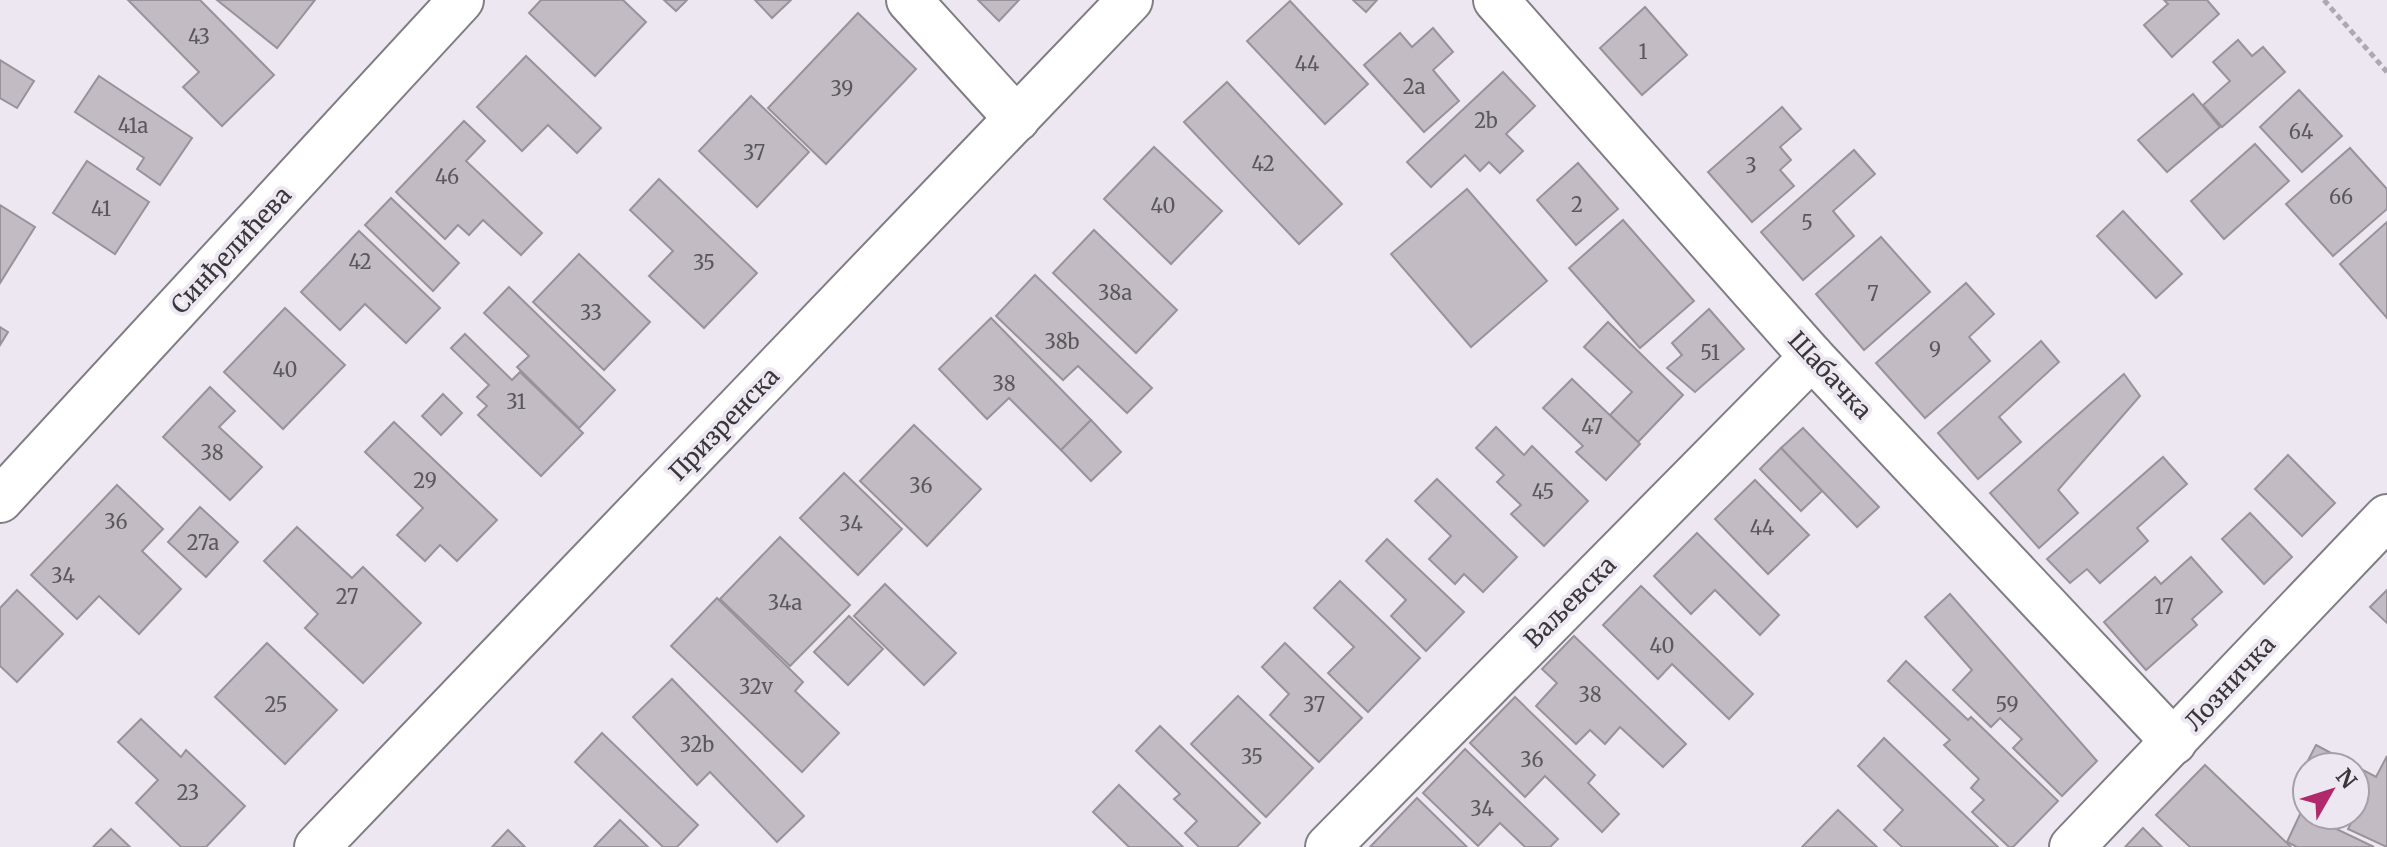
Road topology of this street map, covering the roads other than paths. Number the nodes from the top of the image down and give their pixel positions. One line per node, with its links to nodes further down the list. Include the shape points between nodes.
1 (461, 0): 7 (street, Синђелићева)
2 (909, 0): 5 (street)
3 (1130, 0): 5 (street, Призренска)
4 (1496, 0): 6 (street, Шабачка)
5 (1017, 119): 10 (street, Призренска)
6 (1812, 357): 9 (street, Шабачка); 11 (street, Ваљевска)
7 (0, 500)
8 (2387, 517): 9 (street, Лозничка)
9 (2174, 742): 12 (street, Лозничка)
10 (317, 847)
11 (1328, 847)
12 (2072, 847)

